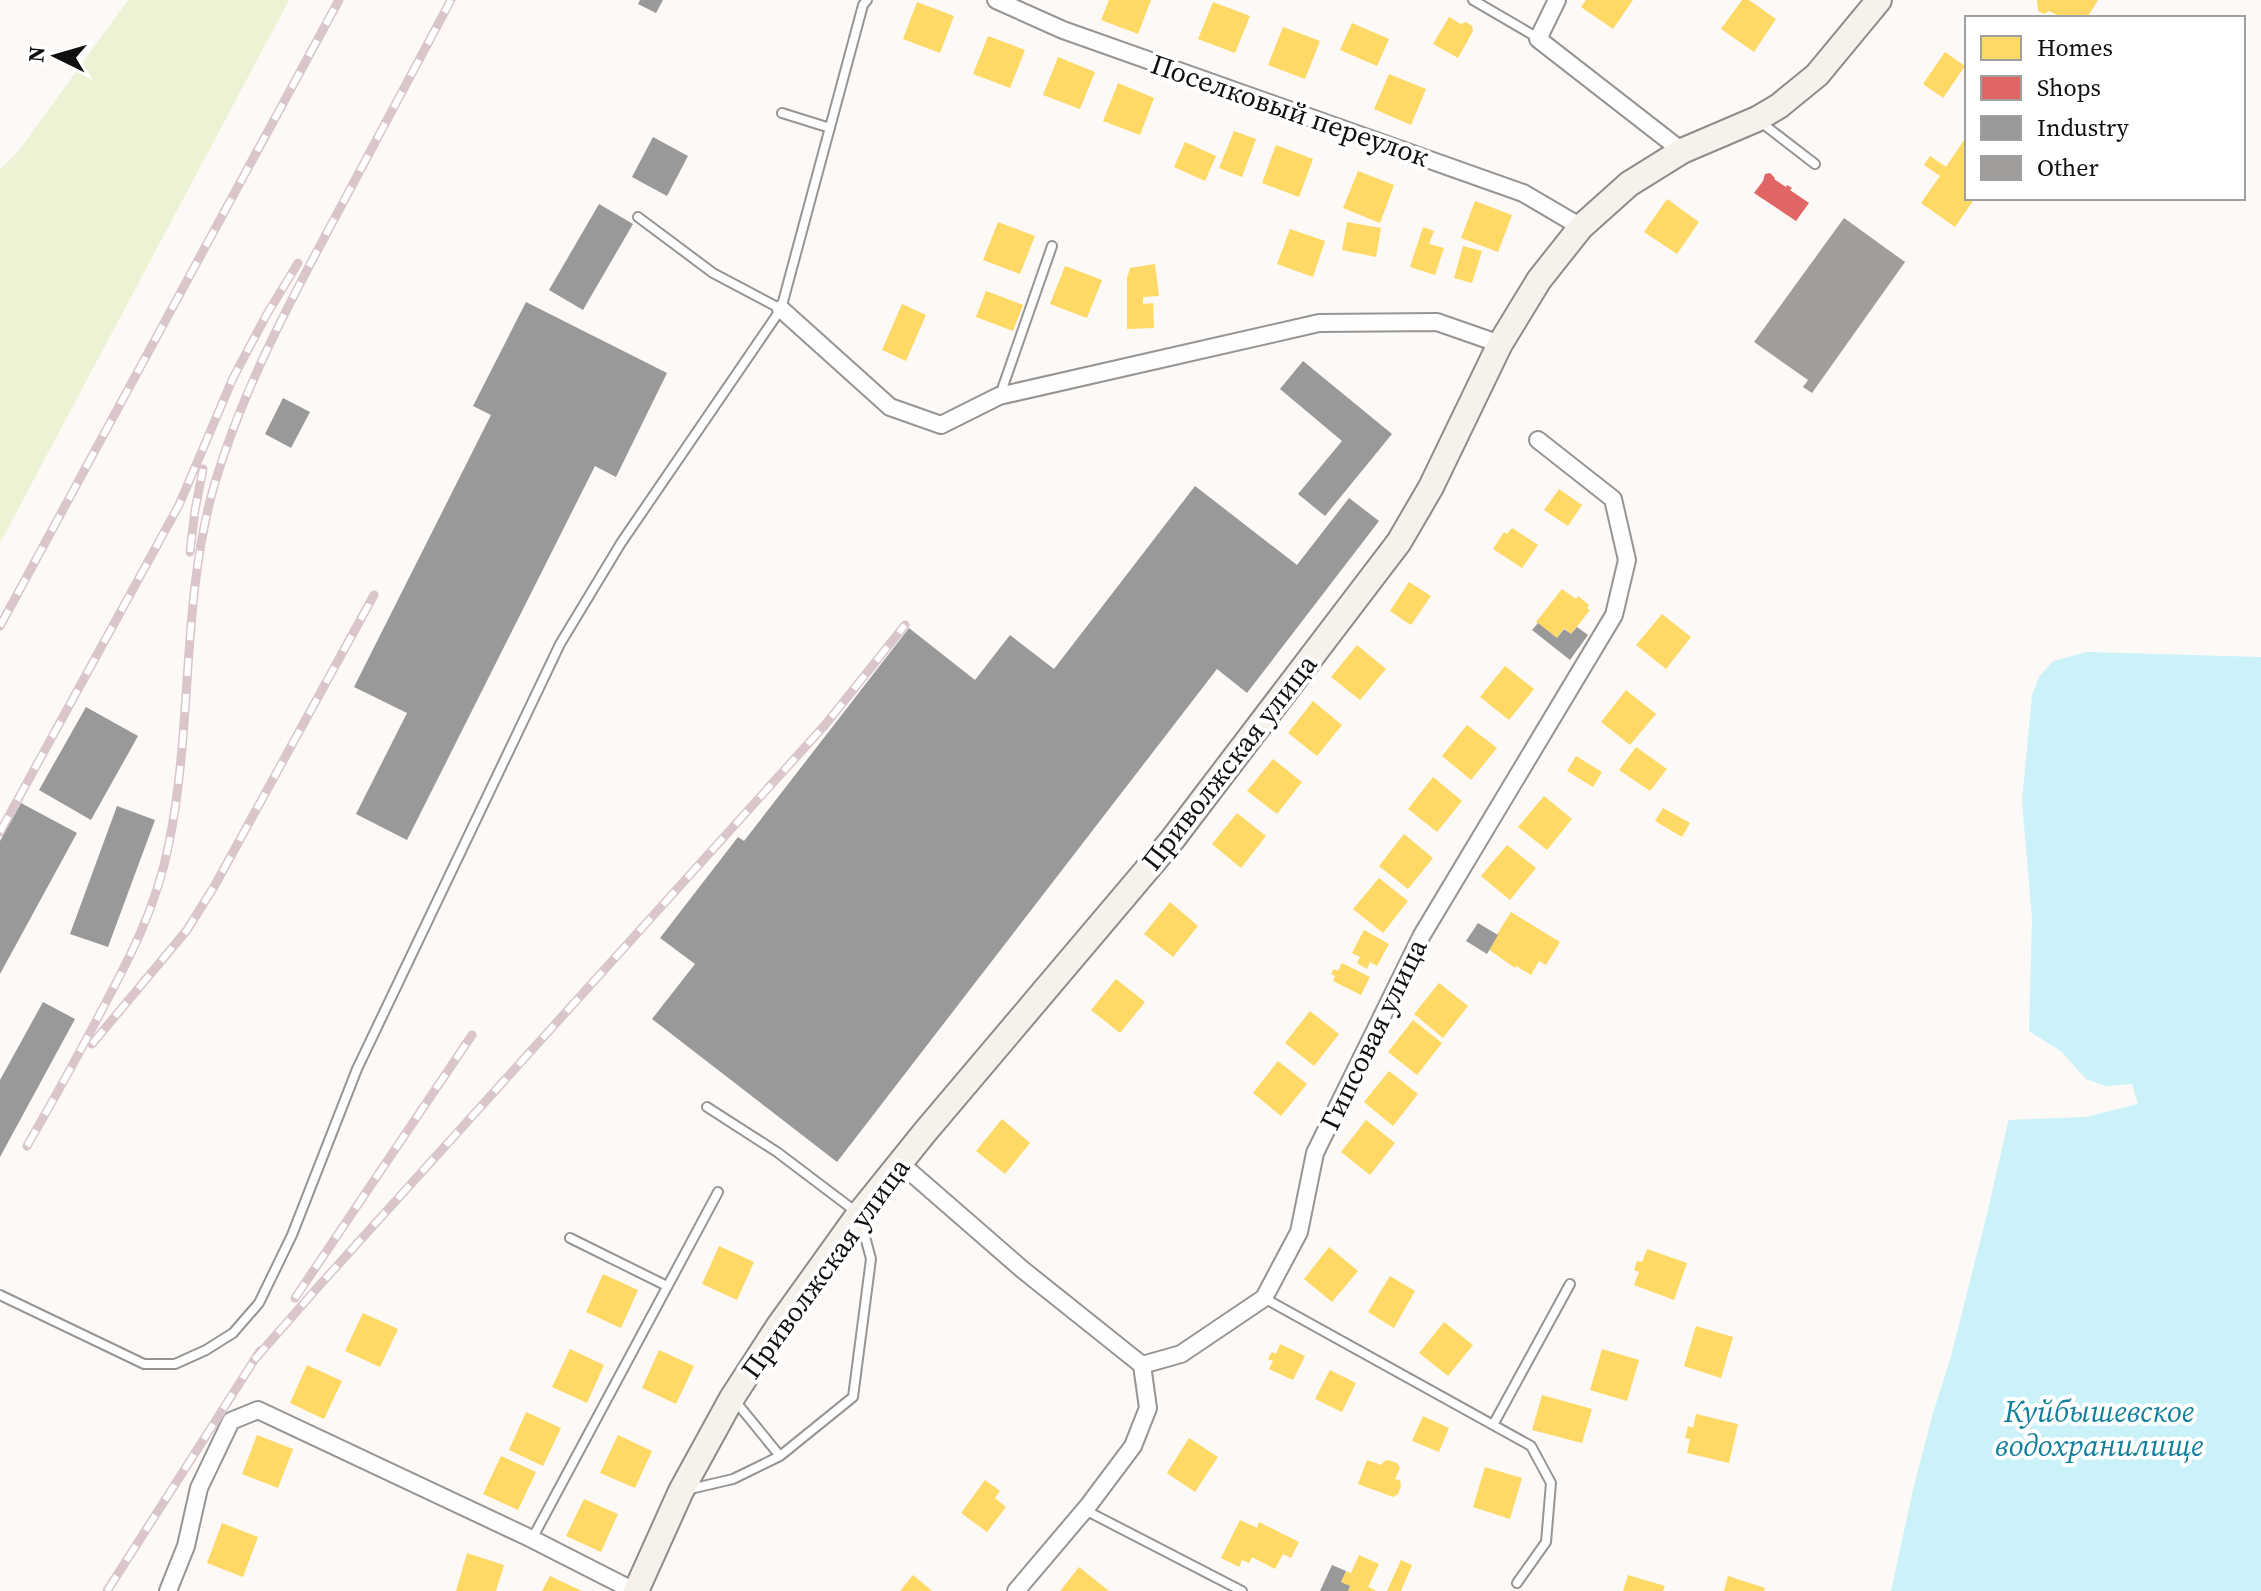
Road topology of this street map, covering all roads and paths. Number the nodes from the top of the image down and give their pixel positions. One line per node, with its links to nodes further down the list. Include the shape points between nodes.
1 (867, 0): 9 (lane)
2 (996, 0): 13 (street, Поселковый переулок, via 1063,30 1523,193)
3 (1473, 0): 6 (lane)
4 (1557, 0): 6 (street)
5 (1879, 0): 8 (main road, Приволжская улица, via 1817,75)
6 (1538, 39): 10 (street)
7 (782, 113): 9 (lane)
8 (1757, 119): 10 (main road, Приволжская улица); 11 (lane)
9 (830, 128): 15 (lane)
10 (1682, 151): 13 (main road, Приволжская улица, via 1629,184)
11 (1815, 164)
12 (638, 217): 15 (lane, via 713,273)
13 (1581, 227): 16 (main road, Приволжская улица, via 1539,280)
14 (1052, 246): 17 (lane)
15 (781, 309): 17 (street, via 890,407 941,425); 26 (lane, via 621,543 560,644 357,1069 292,1235 259,1303 233,1333 206,1350 175,1364 144,1364)
16 (1500, 344): 17 (street, via 1437,322 1319,323); 20 (main road, Приволжская улица, via 1399,542 1172,840)
17 (999, 396)
18 (1538, 440): 27 (street, Гипсовая улица, via 1613,499 1627,560 1614,615 1422,935 1315,1153 1299,1232)
19 (707, 1107): 22 (lane)
20 (900, 1163): 22 (main road, Приволжская улица); 28 (street)
21 (718, 1192): 25 (lane)
22 (859, 1214): 29 (main road, Приволжская улица); 31 (lane, via 871,1259 853,1397)
23 (570, 1238): 25 (lane)
24 (1570, 1284): 30 (lane)
25 (667, 1286): 34 (lane)
26 (0, 1295)
27 (1264, 1298): 28 (street, Гипсовая улица, via 1181,1354); 30 (lane)
28 (1142, 1365): 33 (street, via 1148,1408 1133,1446)
29 (732, 1398): 31 (lane); 32 (main road, Приволжская улица)
30 (1493, 1425): 35 (lane, via 1531,1446 1551,1483 1546,1542)
31 (780, 1456): 32 (lane, via 733,1479)
32 (681, 1491): 37 (main road, Приволжская улица)
33 (1085, 1510): 38 (street); 39 (lane)
34 (532, 1539): 36 (street, via 258,1410 231,1421 199,1488 186,1546); 37 (street)
35 (1517, 1583)
36 (168, 1591)
37 (635, 1591)
38 (1016, 1591)
39 (1242, 1591)

